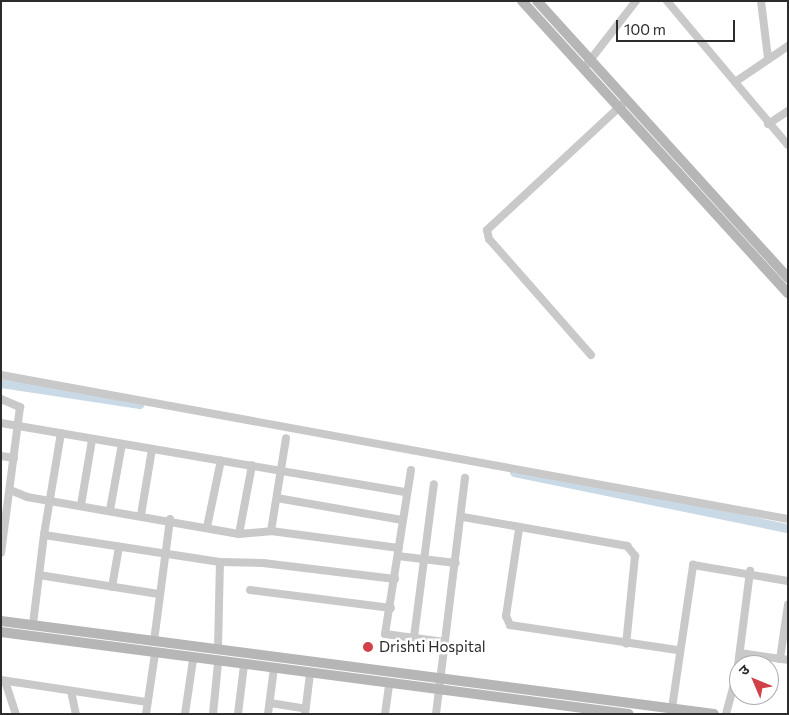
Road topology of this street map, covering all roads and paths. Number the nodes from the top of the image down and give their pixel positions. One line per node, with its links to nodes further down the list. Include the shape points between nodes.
1 (522, 1): 6 (street)
2 (636, 1): 9 (street)
3 (667, 1): 10 (street)
4 (761, 1): 8 (street)
5 (540, 2): 6 (street); 9 (street)
6 (534, 14): 9 (street)
7 (788, 46): 8 (street)
8 (768, 58): 10 (street)
9 (587, 64): 11 (street); 12 (street)
10 (735, 82): 14 (street)
11 (627, 100): 12 (street); 16 (street)
12 (619, 108): 17 (street); 18 (street, via 487,230 489,239)
13 (788, 111): 14 (street)
14 (768, 124): 15 (street)
15 (788, 145)
16 (788, 278)
17 (788, 293)
18 (591, 355)
19 (1, 375): 45 (street)
20 (1, 400): 22 (street, via 18,404)
21 (1, 423): 22 (street)
22 (18, 425): 23 (street); 29 (street)
23 (61, 433): 25 (street); 39 (street)
24 (286, 438): 33 (street)
25 (92, 440): 26 (street); 40 (street)
26 (122, 444): 27 (street); 41 (street)
27 (152, 449): 30 (street); 42 (street)
28 (1, 456): 29 (street)
29 (14, 458): 36 (street)
30 (221, 460): 31 (street); 47 (street)
31 (252, 465): 33 (street); 50 (street)
32 (411, 470): 37 (street)
33 (282, 471): 37 (street); 38 (street)
34 (465, 478): 43 (street)
35 (434, 484): 57 (street)
36 (10, 490): 39 (street); 51 (street)
37 (406, 492): 46 (street)
38 (277, 498): 46 (street); 49 (street)
39 (50, 501): 40 (street); 52 (street)
40 (81, 506): 41 (street)
41 (110, 510): 42 (street)
42 (141, 515): 44 (street)
43 (463, 517): 48 (street); 59 (street)
44 (170, 519): 47 (street); 56 (street)
45 (788, 519)
46 (402, 520): 54 (street)
47 (207, 527): 50 (street)
48 (519, 529): 75 (street, via 623,544 633,551); 75 (street, via 506,616 510,625)
49 (271, 532): 50 (street); 54 (street)
50 (239, 534)
51 (3, 535): 55 (street)
52 (44, 535): 53 (street); 61 (street)
53 (119, 547): 56 (street); 64 (street)
54 (398, 552): 57 (street); 62 (street)
55 (1, 553)
56 (164, 555): 58 (street); 66 (street)
57 (424, 559): 59 (street); 72 (street)
58 (220, 562): 62 (street, via 263,562); 76 (street)
59 (456, 563): 74 (street)
60 (750, 572): 63 (street); 77 (street, via 693,565); 79 (street)
61 (40, 575): 64 (street); 70 (street)
62 (395, 579): 68 (street)
63 (788, 581)
64 (112, 587): 66 (street)
65 (250, 590): 68 (street)
66 (159, 594): 73 (street)
67 (788, 605): 81 (street)
68 (391, 608): 72 (street, via 385,634)
69 (1, 621): 70 (street)
70 (33, 624): 73 (street)
71 (1, 632): 78 (street)
72 (414, 637): 74 (street)
73 (154, 641): 76 (street)
74 (444, 642): 86 (street)
75 (626, 644): 77 (street)
76 (218, 649): 86 (street)
77 (677, 650): 93 (street)
78 (155, 654): 80 (street); 91 (street)
79 (740, 654): 81 (street); 107 (street)
80 (193, 660): 82 (street); 99 (street)
81 (784, 660)
82 (218, 663): 83 (street); 100 (street)
83 (244, 665): 84 (street); 101 (street)
84 (274, 668): 85 (street); 92 (street)
85 (310, 674): 88 (street); 94 (street)
86 (439, 678): 89 (street); 93 (street)
87 (3, 681): 90 (street); 96 (street)
88 (390, 684): 89 (street); 103 (street)
89 (438, 690): 95 (street); 104 (street)
90 (71, 691): 91 (street); 97 (street)
91 (148, 702): 98 (street)
92 (270, 703): 94 (street); 102 (street)
93 (678, 710): 106 (street)
94 (306, 711)
95 (588, 711): 105 (street)
96 (16, 714)
97 (76, 714)
98 (146, 714)
99 (184, 714)
100 (213, 714)
101 (238, 714)
102 (268, 714)
103 (386, 714)
104 (436, 714)
105 (629, 714)
106 (714, 714)
107 (726, 714)

